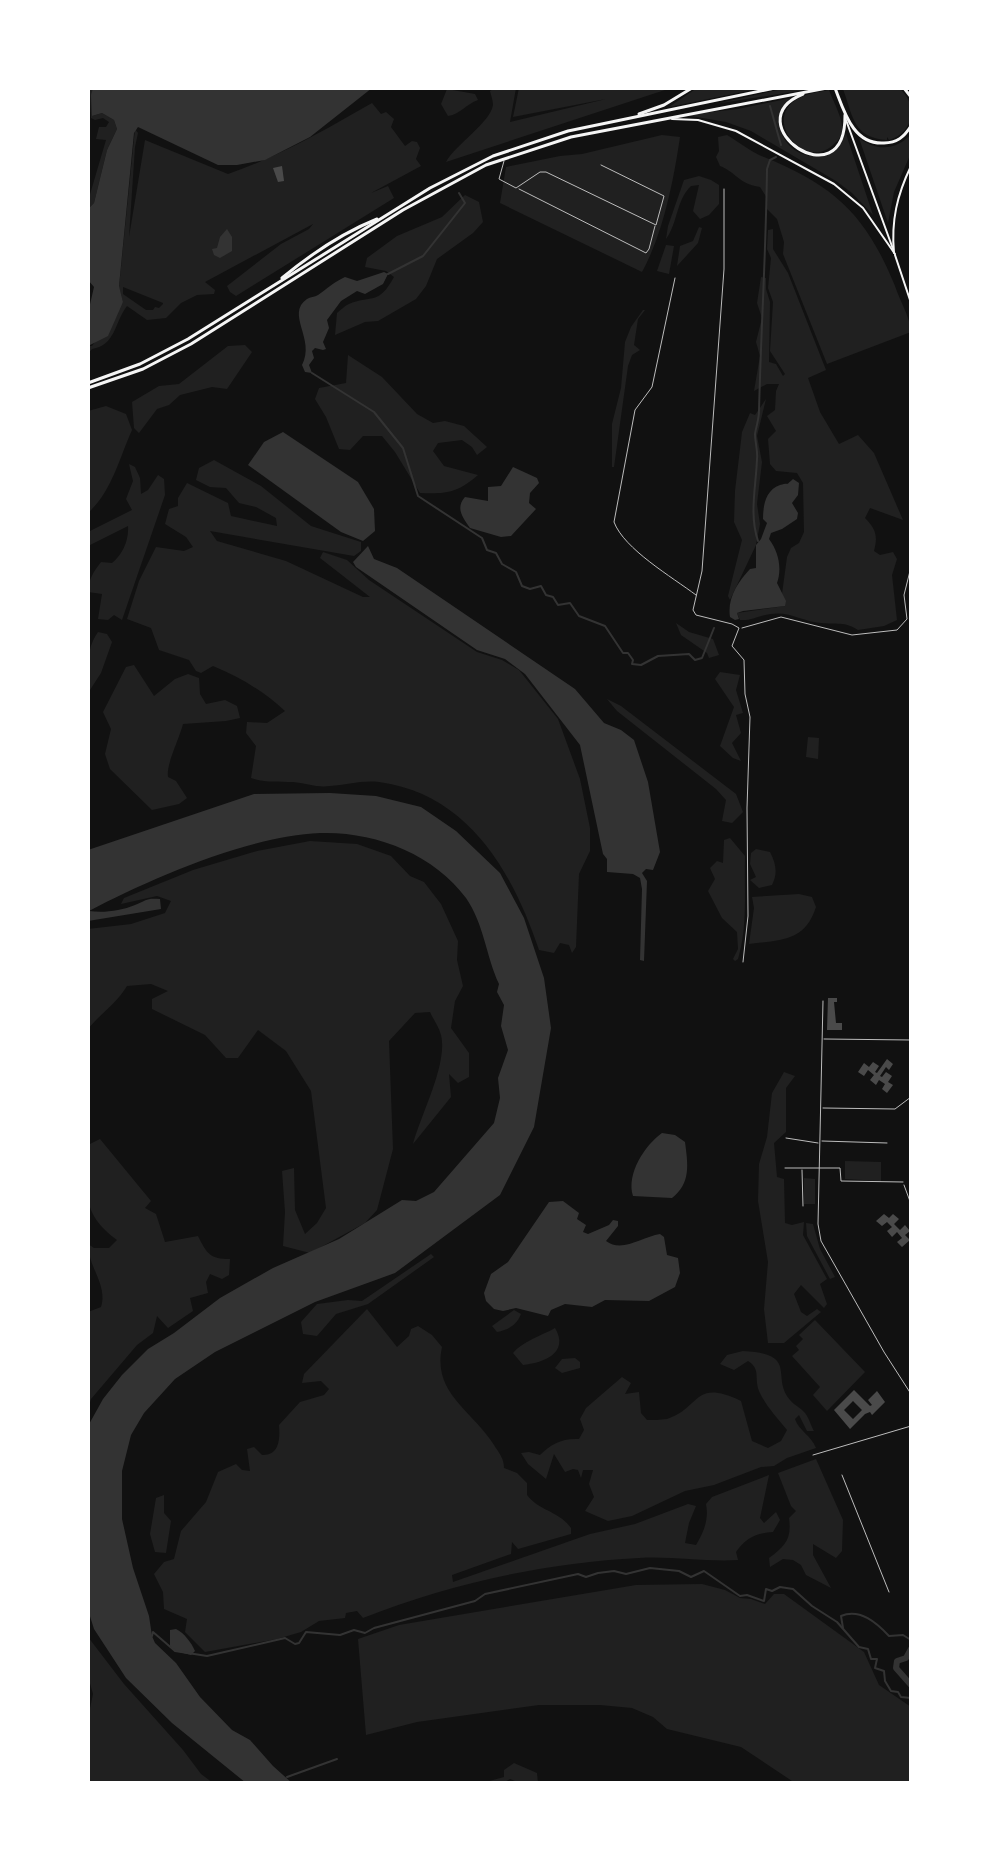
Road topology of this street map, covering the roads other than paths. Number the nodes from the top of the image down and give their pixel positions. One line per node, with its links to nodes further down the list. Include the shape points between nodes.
1 (692, 88): 9 (highway)
2 (775, 88): 9 (highway)
3 (827, 88): 6 (highway)
4 (835, 88): 8 (highway)
5 (904, 88): 7 (highway)
6 (810, 91): 8 (highway, via 790,101 782,114 785,136 794,147 811,155 830,151 843,136); 10 (highway)
7 (911, 97)
8 (845, 115): 11 (highway, via 860,135 877,143 897,141); 18 (main road)
9 (631, 117): 21 (highway, via 549,136 450,176 153,358)
10 (634, 124): 12 (highway); 18 (main road, via 698,120 759,141 850,195)
11 (911, 126)
12 (508, 156): 15 (street, via 499,179); 21 (highway, via 432,192 191,344 143,369)
13 (601, 165): 17 (street, via 664,196)
14 (911, 166): 18 (main road, via 895,212)
15 (516, 188): 17 (street, via 546,172); 17 (street, via 646,253)
16 (724, 189): 23 (street, via 724,269)
17 (656, 225)
18 (895, 254): 20 (main road)
19 (675, 278): 23 (street, via 652,387 635,410 614,522 634,548)
20 (911, 303)
21 (88, 385)
22 (911, 567): 24 (street, via 904,595 907,619 897,630 852,635 781,617)
23 (696, 595): 24 (street, via 696,615)
24 (739, 628): 25 (street, via 732,646 744,660 750,717)
25 (743, 962)
26 (823, 1001): 27 (street)
27 (822, 1039): 28 (street); 32 (street)
28 (905, 1039): 29 (street); 30 (street)
29 (911, 1040)
30 (906, 1043)
31 (911, 1097): 32 (street, via 895,1109)
32 (820, 1107): 34 (street)
33 (786, 1138): 34 (street)
34 (820, 1142): 35 (street); 36 (street)
35 (887, 1143)
36 (819, 1167): 38 (street); 39 (street, via 840,1168 841,1181); 43 (street, via 821,1241)
37 (785, 1168): 38 (street)
38 (802, 1168): 42 (street)
39 (903, 1182): 40 (street); 41 (street)
40 (911, 1183)
41 (911, 1204)
42 (803, 1206)
43 (911, 1394)
44 (911, 1426): 45 (street)
45 (813, 1455)
46 (842, 1475): 47 (street)
47 (889, 1592)

